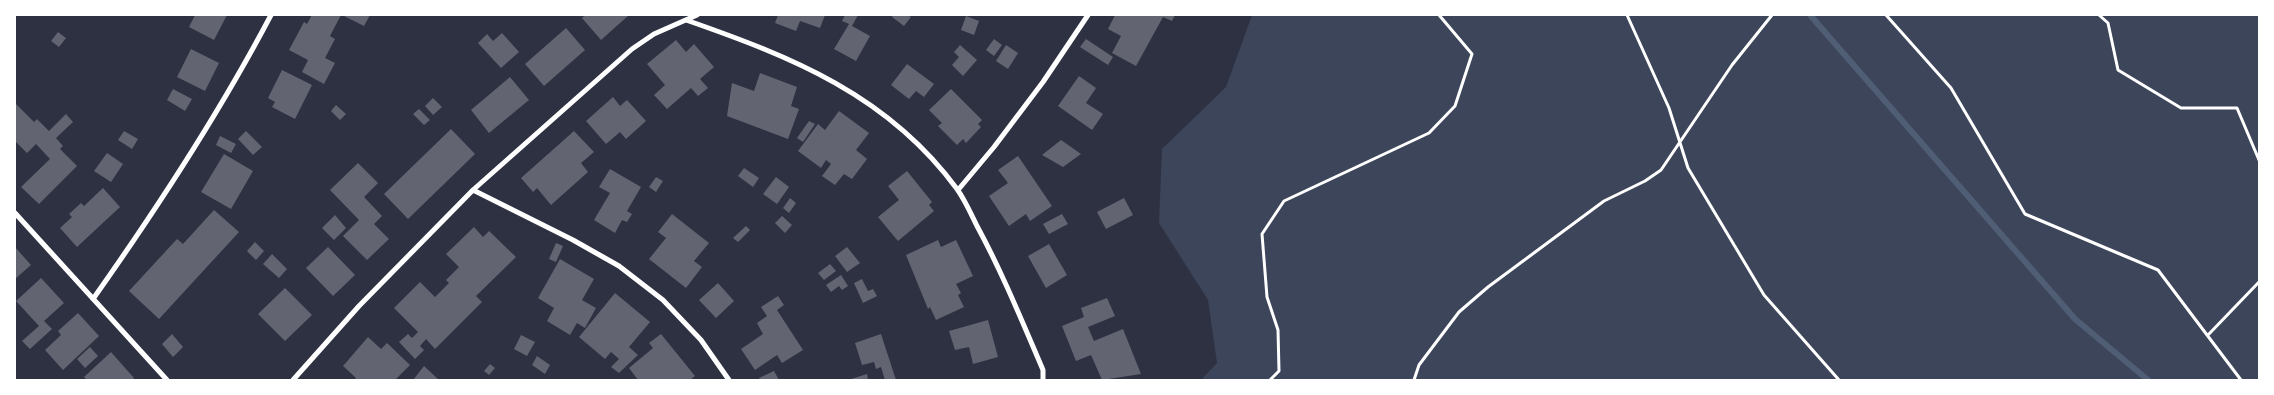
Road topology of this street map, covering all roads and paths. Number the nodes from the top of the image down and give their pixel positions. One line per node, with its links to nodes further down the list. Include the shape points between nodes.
1 (271, 15): 16 (street, via 211,122)
2 (696, 15): 9 (street)
3 (1088, 15): 13 (street, via 1043,82)
4 (1439, 15): 22 (path, via 1472,54 1455,106 1429,133 1284,201 1262,234 1266,297 1278,330 1279,372)
5 (1627, 15): 10 (path)
6 (1772, 15): 10 (path, via 1732,65)
7 (1886, 15): 17 (path, via 1951,88 2025,214 2158,270)
8 (2099, 15): 11 (path, via 2108,23 2118,70 2181,108 2237,108)
9 (686, 20): 12 (street, via 654,34 632,49); 13 (street, via 794,60 860,97 903,128)
10 (1680, 140): 23 (path, via 1660,170 1604,201 1459,312 1419,365); 24 (path, via 1688,168 1764,294)
11 (2259, 160)
12 (473, 190): 19 (street, via 359,306); 20 (street, via 618,266 663,300 702,340)
13 (958, 190): 21 (street, via 995,258 1043,370)
14 (15, 213): 16 (street)
15 (2259, 282): 17 (path)
16 (93, 299): 18 (street)
17 (2208, 335): 25 (path)
18 (167, 380)
19 (293, 380)
20 (730, 380)
21 (1042, 380)
22 (1270, 380)
23 (1414, 380)
24 (1839, 380)
25 (2241, 380)

